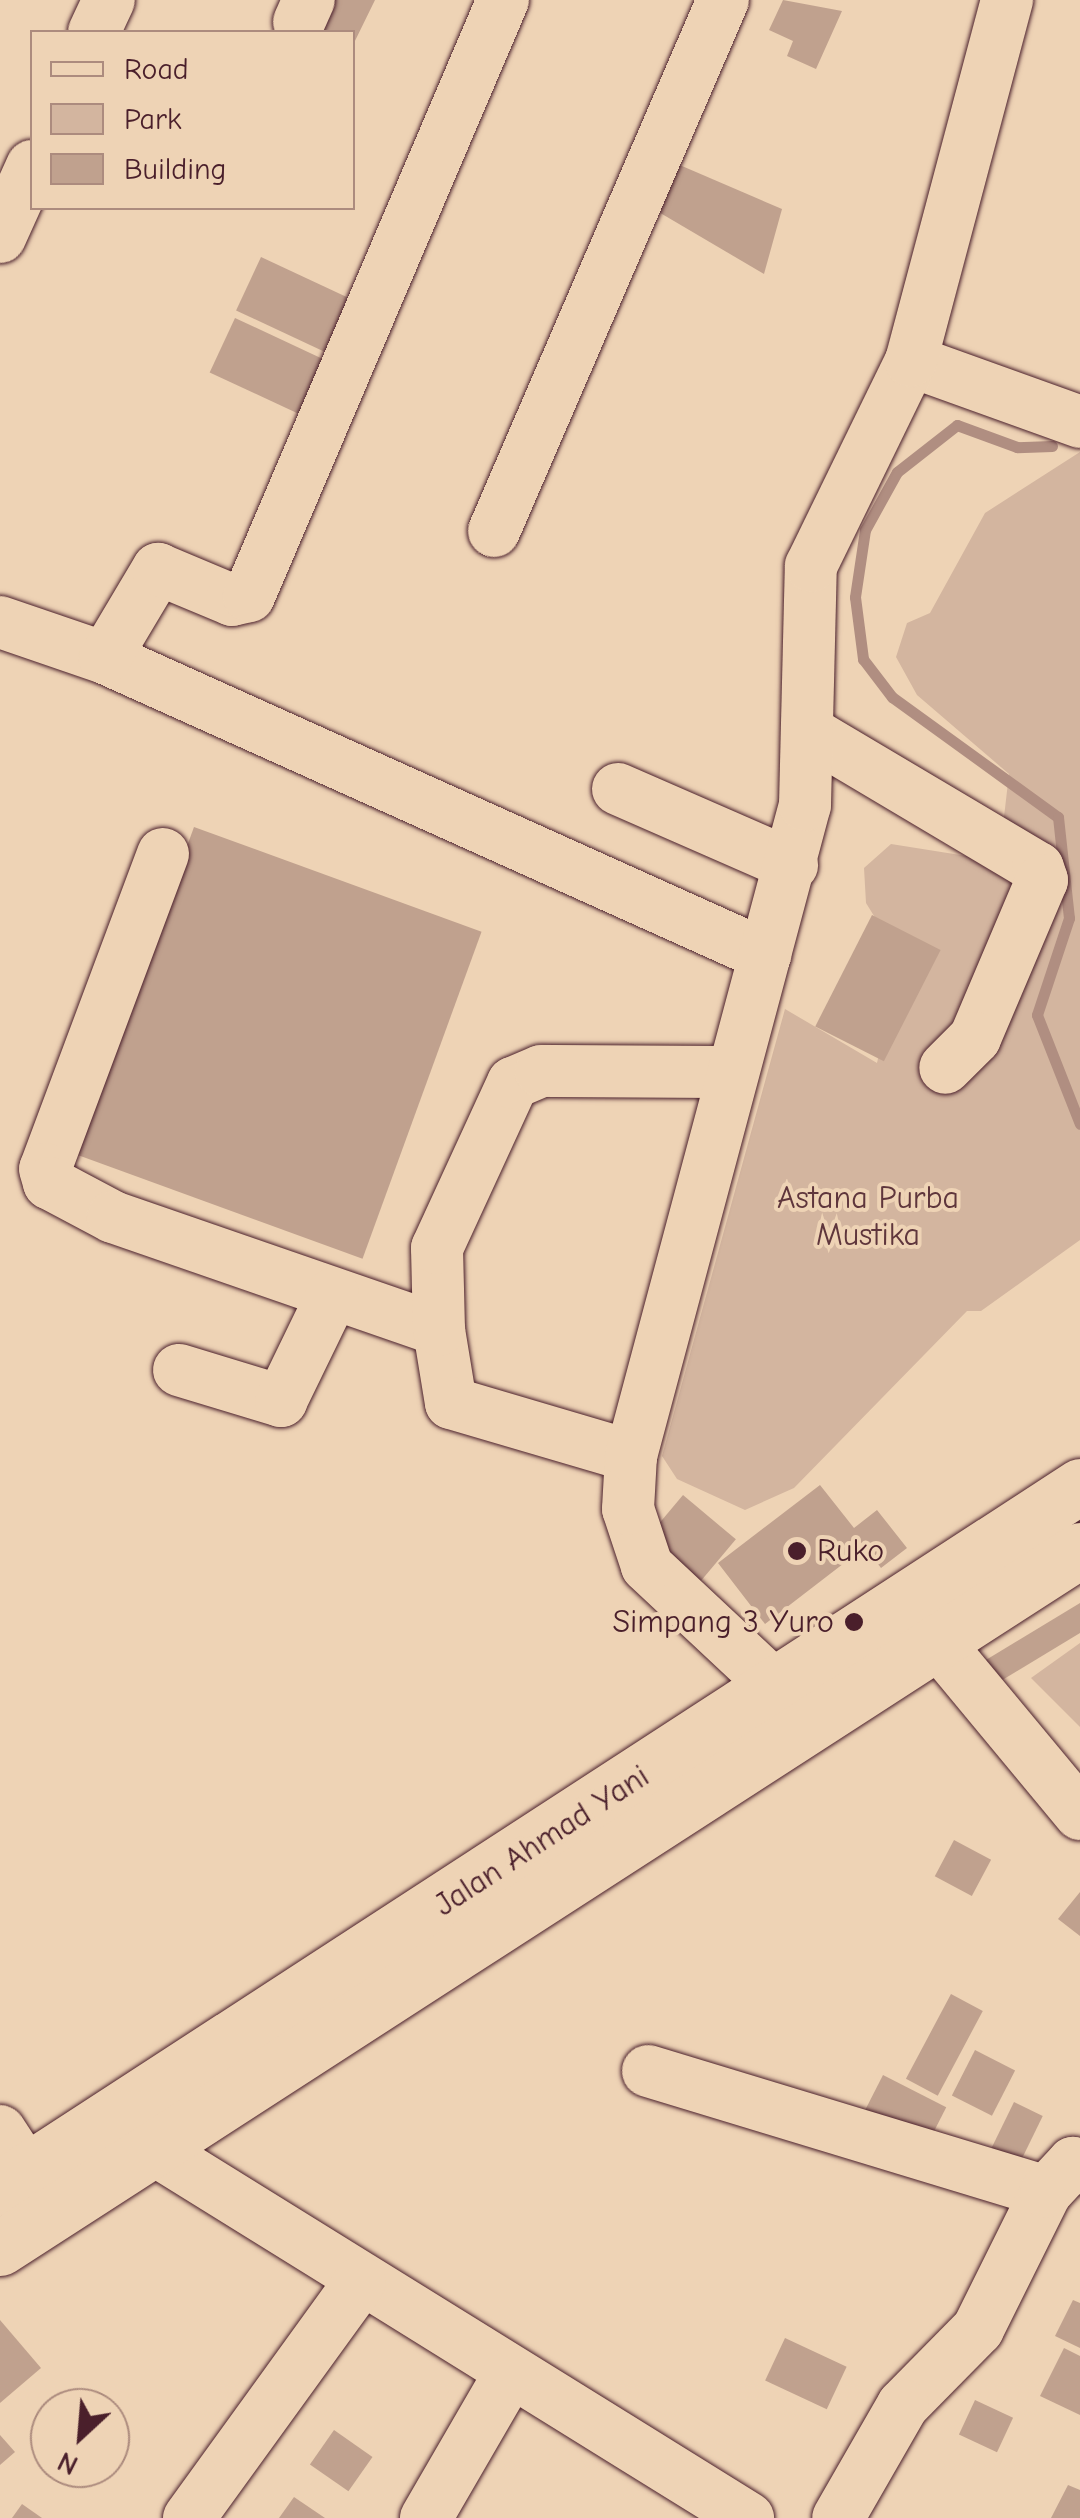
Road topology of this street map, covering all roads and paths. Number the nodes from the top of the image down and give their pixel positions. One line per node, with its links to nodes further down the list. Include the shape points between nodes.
1 (109, 0): 5 (street)
2 (503, 0): 12 (street, via 249,596 232,600 158,568)
3 (724, 0): 10 (street)
4 (1007, 0): 8 (street)
5 (95, 30)
6 (30, 170): 7 (street)
7 (0, 236)
8 (911, 361): 9 (street); 13 (street, via 810,566)
9 (1062, 415)
10 (494, 531)
11 (0, 622): 12 (street)
12 (105, 658): 17 (street)
13 (808, 732): 16 (street); 18 (street, via 1038,868 1042,880 976,1038)
14 (618, 789): 16 (street)
15 (163, 854): 20 (street, via 46,1176 113,1217)
16 (792, 866): 17 (street)
17 (766, 955): 19 (street)
18 (945, 1068)
19 (733, 1072): 21 (street, via 541,1070 513,1083 437,1248); 23 (street)
20 (333, 1294): 21 (street); 22 (street, via 281,1401)
21 (439, 1330): 23 (street, via 451,1403)
22 (180, 1370)
23 (631, 1456): 27 (street, via 628,1508 647,1566)
24 (1080, 1486): 27 (main road, Jalan Ahmad Yani)
25 (1080, 1550): 26 (main road, Jalan Ahmad Yani)
26 (939, 1644): 27 (main road, Jalan Ahmad Yani); 28 (street)
27 (799, 1705): 30 (main road, Jalan Ahmad Yani); 32 (main road, Jalan Ahmad Yani)
28 (1080, 1814)
29 (648, 2072): 31 (street)
30 (155, 2150): 32 (main road, Jalan Ahmad Yani); 34 (street)
31 (1070, 2169): 39 (street, via 978,2330 903,2404)
32 (20, 2176): 33 (main road, Jalan Ahmad Yani)
33 (0, 2248)
34 (360, 2282): 35 (street); 36 (street)
35 (510, 2373): 37 (street); 38 (street)
36 (189, 2518)
37 (426, 2518)
38 (748, 2518)
39 (838, 2518)

